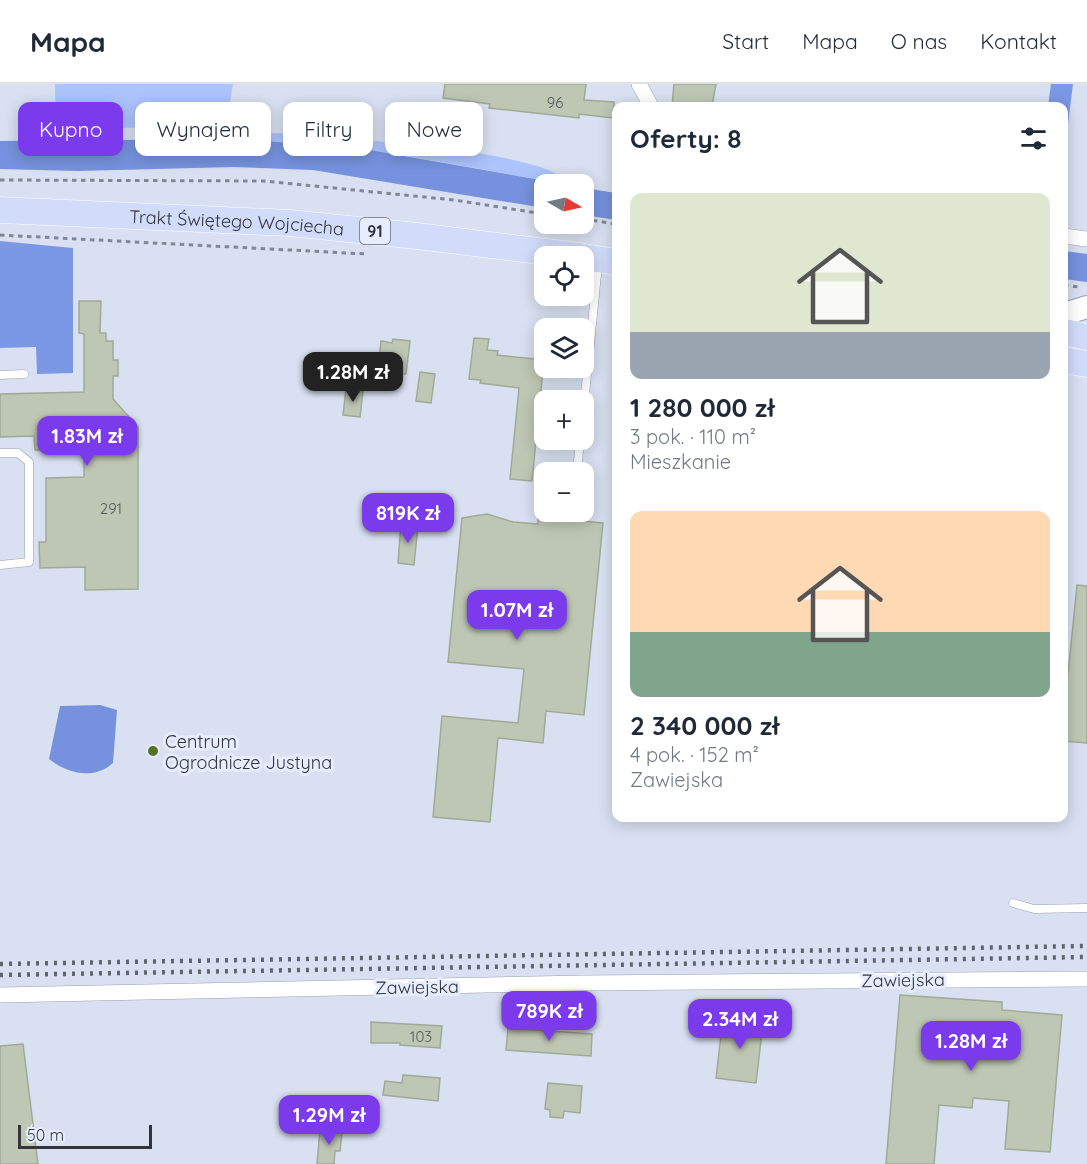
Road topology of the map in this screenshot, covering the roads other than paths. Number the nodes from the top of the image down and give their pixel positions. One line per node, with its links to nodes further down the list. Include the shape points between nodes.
1 (639, 84): 2 (street)
2 (649, 102)
3 (0, 210): 6 (main road, Trakt Świętego Wojciecha / 91, via 290,224)
4 (1068, 237): 5 (street)
5 (1087, 239)
6 (534, 251)
7 (591, 306): 16 (lane)
8 (1087, 307): 9 (main road)
9 (1068, 313)
10 (1068, 333): 11 (main road)
11 (1087, 336)
12 (1068, 361): 13 (main road)
13 (1087, 364)
14 (24, 374): 15 (lane)
15 (0, 375)
16 (585, 390)
17 (0, 453): 18 (lane, via 18,453 29,462 29,562)
18 (0, 565)
19 (1013, 903): 20 (lane, via 1034,909)
20 (1087, 908)
21 (1087, 978): 22 (street, Zawiejska)
22 (0, 995)

